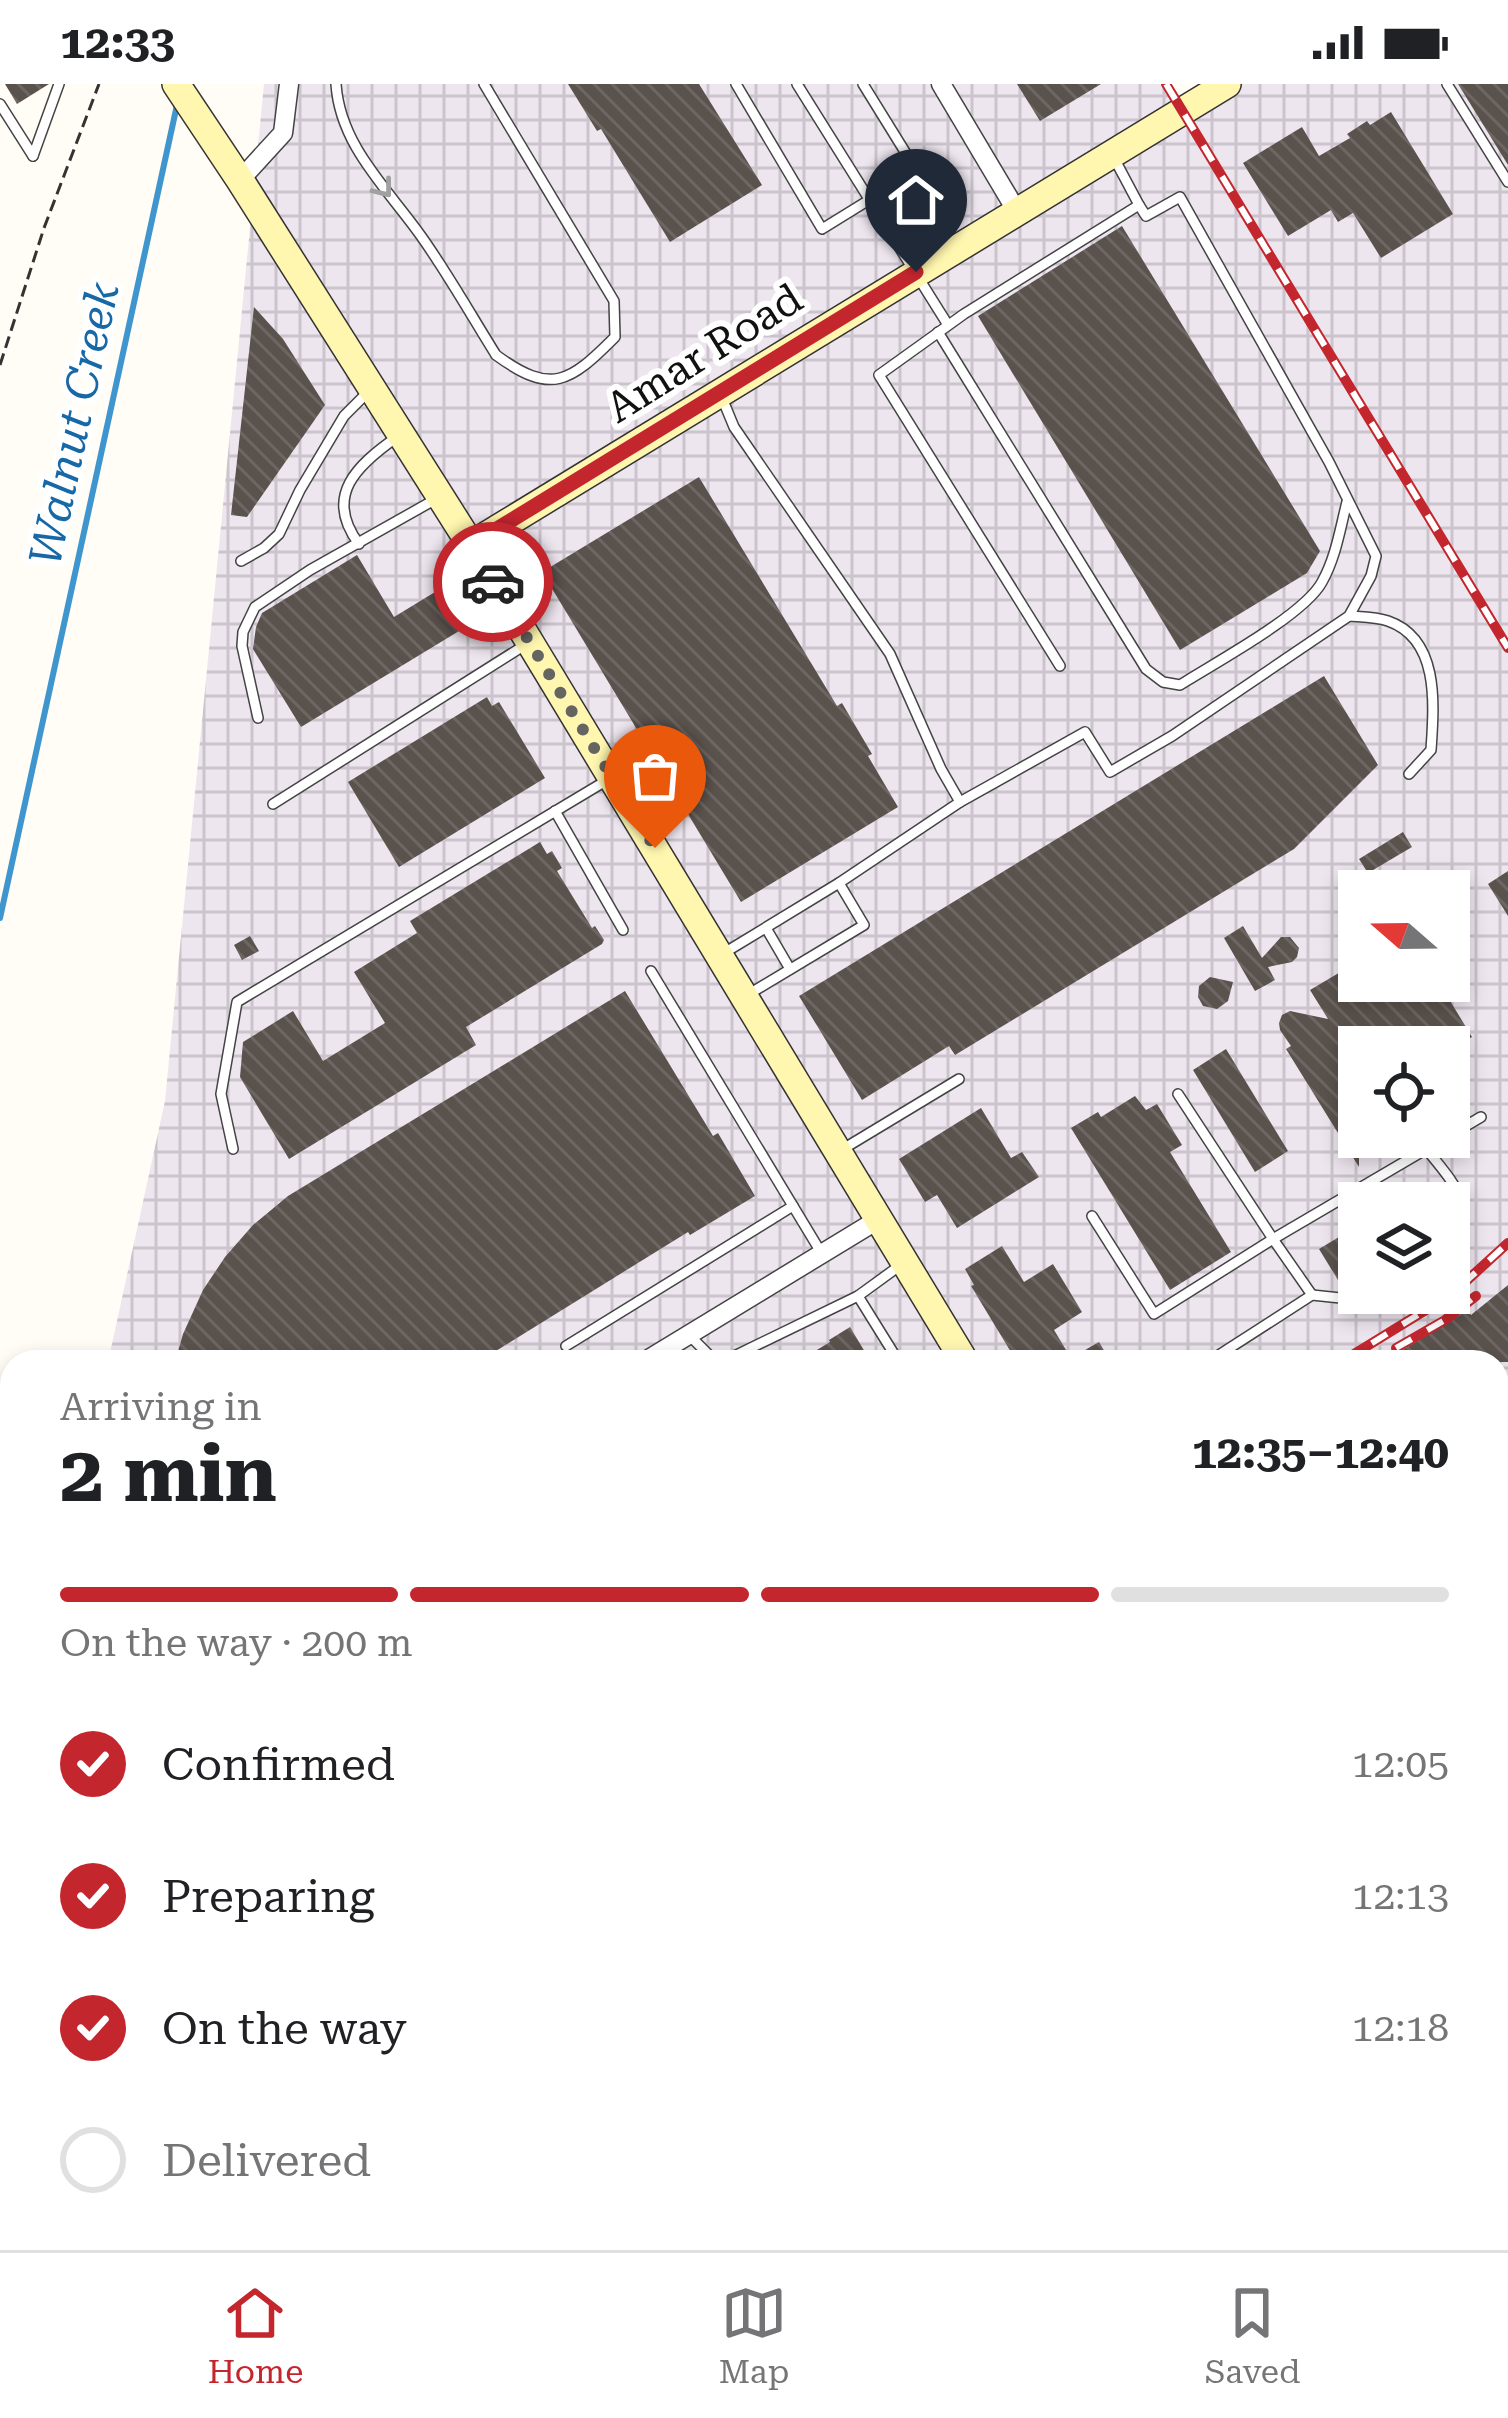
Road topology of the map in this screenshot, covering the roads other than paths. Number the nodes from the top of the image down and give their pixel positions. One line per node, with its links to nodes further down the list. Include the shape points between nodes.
1 (59, 84): 12 (lane, via 33,157)
2 (176, 84): 14 (main road)
3 (289, 84): 14 (street, via 284,133)
4 (336, 84): 5 (lane, one-way to 5, via 352,140 496,355 541,379 568,378 615,337 614,302)
5 (484, 84)
6 (736, 84): 16 (lane, via 820,229)
7 (797, 84): 16 (lane)
8 (863, 84): 16 (lane, via 915,166)
9 (941, 84): 18 (street)
10 (1227, 84): 13 (main road, Amar Road)
11 (1448, 84): 15 (lane)
12 (0, 104)
13 (1112, 153): 17 (lane); 18 (main road, Amar Road)
14 (234, 171): 21 (main road)
15 (1508, 182)
16 (869, 200): 19 (lane)
17 (1139, 205): 20 (lane); 25 (lane, via 1146,216 1180,197)
18 (1016, 211): 19 (main road, Amar Road)
19 (916, 272): 20 (lane); 22 (main road, Amar Road)
20 (943, 328): 25 (lane, via 1146,670 1163,682 1180,685 1304,605 1334,556); 31 (lane, via 879,375)
21 (372, 388): 23 (main road); 28 (lane, via 344,416 278,533)
22 (720, 392): 27 (main road, Amar Road); 35 (lane, via 734,428 890,654)
23 (401, 434): 24 (main road); 26 (lane, via 348,485 345,523)
24 (440, 496): 26 (lane); 27 (main road)
25 (1347, 498): 29 (lane, via 1376,556)
26 (358, 544): 32 (lane, via 254,607 242,646)
27 (471, 545): 30 (main road)
28 (241, 561)
29 (1349, 616): 33 (lane, via 1387,621 1413,635 1432,676 1431,750); 35 (lane, via 1110,772 1085,732)
30 (530, 642): 34 (main road); 36 (lane)
31 (1060, 666)
32 (258, 718)
33 (1409, 773)
34 (612, 777): 37 (lane); 41 (main road)
35 (961, 802): 38 (lane)
36 (273, 804)
37 (555, 811): 40 (lane); 49 (lane, via 237,1002 221,1094)
38 (839, 883): 39 (lane); 42 (lane, via 863,925)
39 (766, 928): 41 (lane); 42 (lane)
40 (623, 930)
41 (720, 956): 44 (main road)
42 (790, 969): 44 (lane)
43 (651, 971): 54 (lane)
44 (744, 996): 50 (main road)
45 (959, 1079): 50 (lane)
46 (1178, 1094): 57 (lane)
47 (1481, 1118): 48 (lane)
48 (1470, 1125)
49 (233, 1149)
50 (838, 1151): 56 (main road)
51 (1416, 1158): 57 (lane)
52 (1434, 1158): 53 (lane)
53 (1453, 1182)
54 (793, 1206): 58 (lane); 64 (lane)
55 (1092, 1216): 57 (lane, via 1154,1314)
56 (879, 1219): 58 (street); 59 (main road)
57 (1273, 1239): 60 (lane)
58 (822, 1254): 63 (street)
59 (905, 1262): 61 (lane); 69 (main road)
60 (1312, 1295): 62 (lane); 70 (lane)
61 (858, 1296): 67 (lane); 68 (lane)
62 (1338, 1298)
63 (689, 1335): 65 (street); 66 (lane)
64 (566, 1346)
65 (664, 1350)
66 (706, 1350)
67 (744, 1350)
68 (892, 1350)
69 (958, 1350)
70 (1227, 1350)

